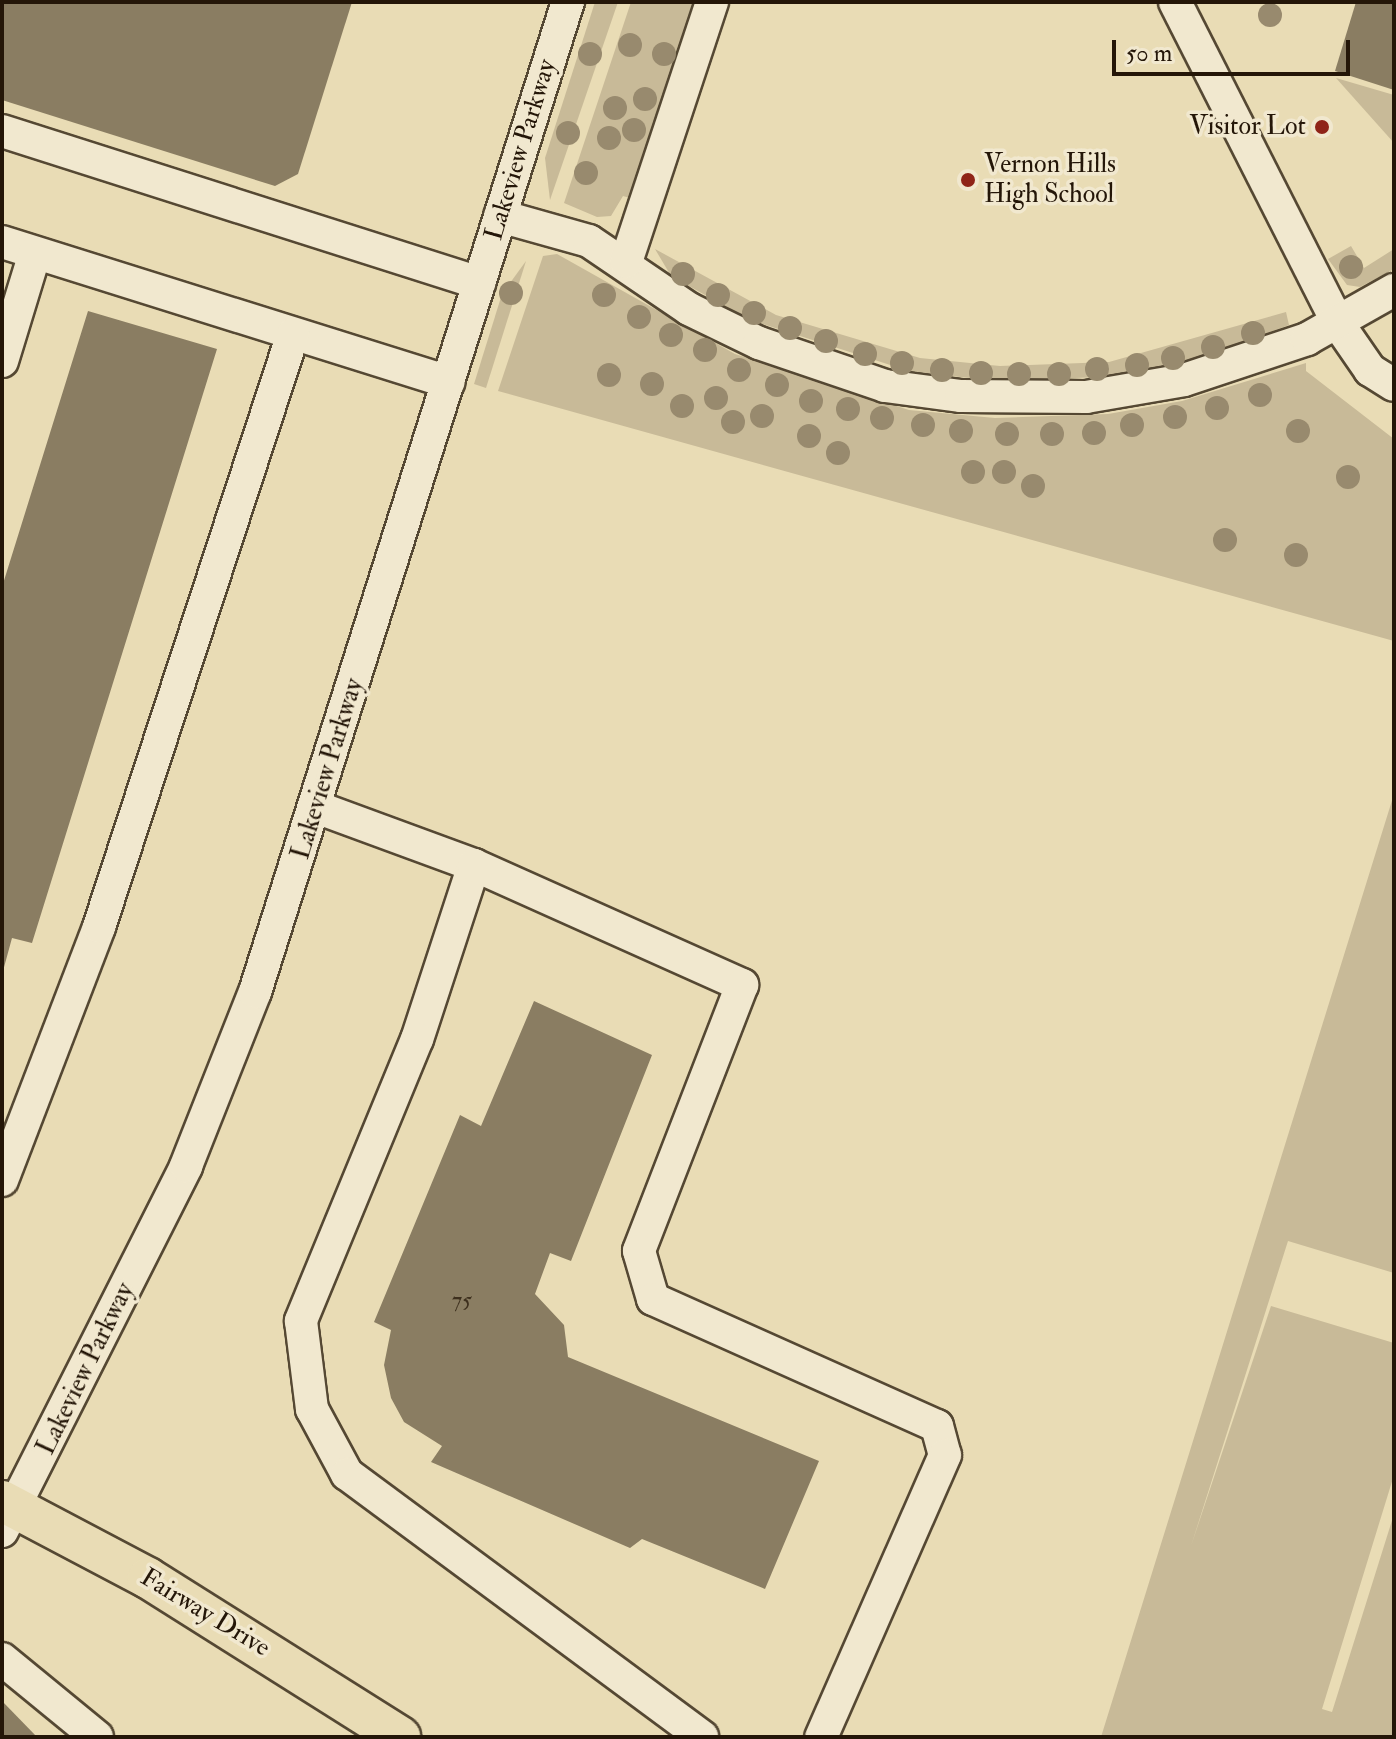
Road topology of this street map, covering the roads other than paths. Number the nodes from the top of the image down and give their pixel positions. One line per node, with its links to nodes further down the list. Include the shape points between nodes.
1 (568, 2): 5 (street, Lakeview Parkway)
2 (712, 2): 8 (street)
3 (1175, 2): 11 (street)
4 (2, 131): 9 (street)
5 (500, 216): 8 (street, via 589,241); 9 (street, Lakeview Parkway)
6 (2, 242): 7 (street)
7 (35, 253): 12 (street); 13 (street)
8 (626, 262): 11 (street, via 689,309 759,343 885,386 961,396 1131,391 1262,356)
9 (479, 283): 14 (street, Lakeview Parkway)
10 (1391, 292): 11 (street)
11 (1339, 325): 15 (street, via 1370,370)
12 (293, 334): 14 (street); 18 (street, via 99,927)
13 (2, 361)
14 (449, 382): 16 (street, Lakeview Parkway)
15 (1394, 385)
16 (316, 807): 17 (street); 19 (street, Lakeview Parkway, via 255,992 186,1166)
17 (474, 865): 23 (street, via 417,1039 301,1321 312,1409 347,1474); 24 (street, via 742,985 639,1251 653,1299 937,1426 945,1455)
18 (2, 1180)
19 (7, 1514): 22 (main road, Fairway Drive, via 148,1578)
20 (2, 1659): 21 (street)
21 (97, 1737)
22 (400, 1737)
23 (702, 1737)
24 (821, 1737)

